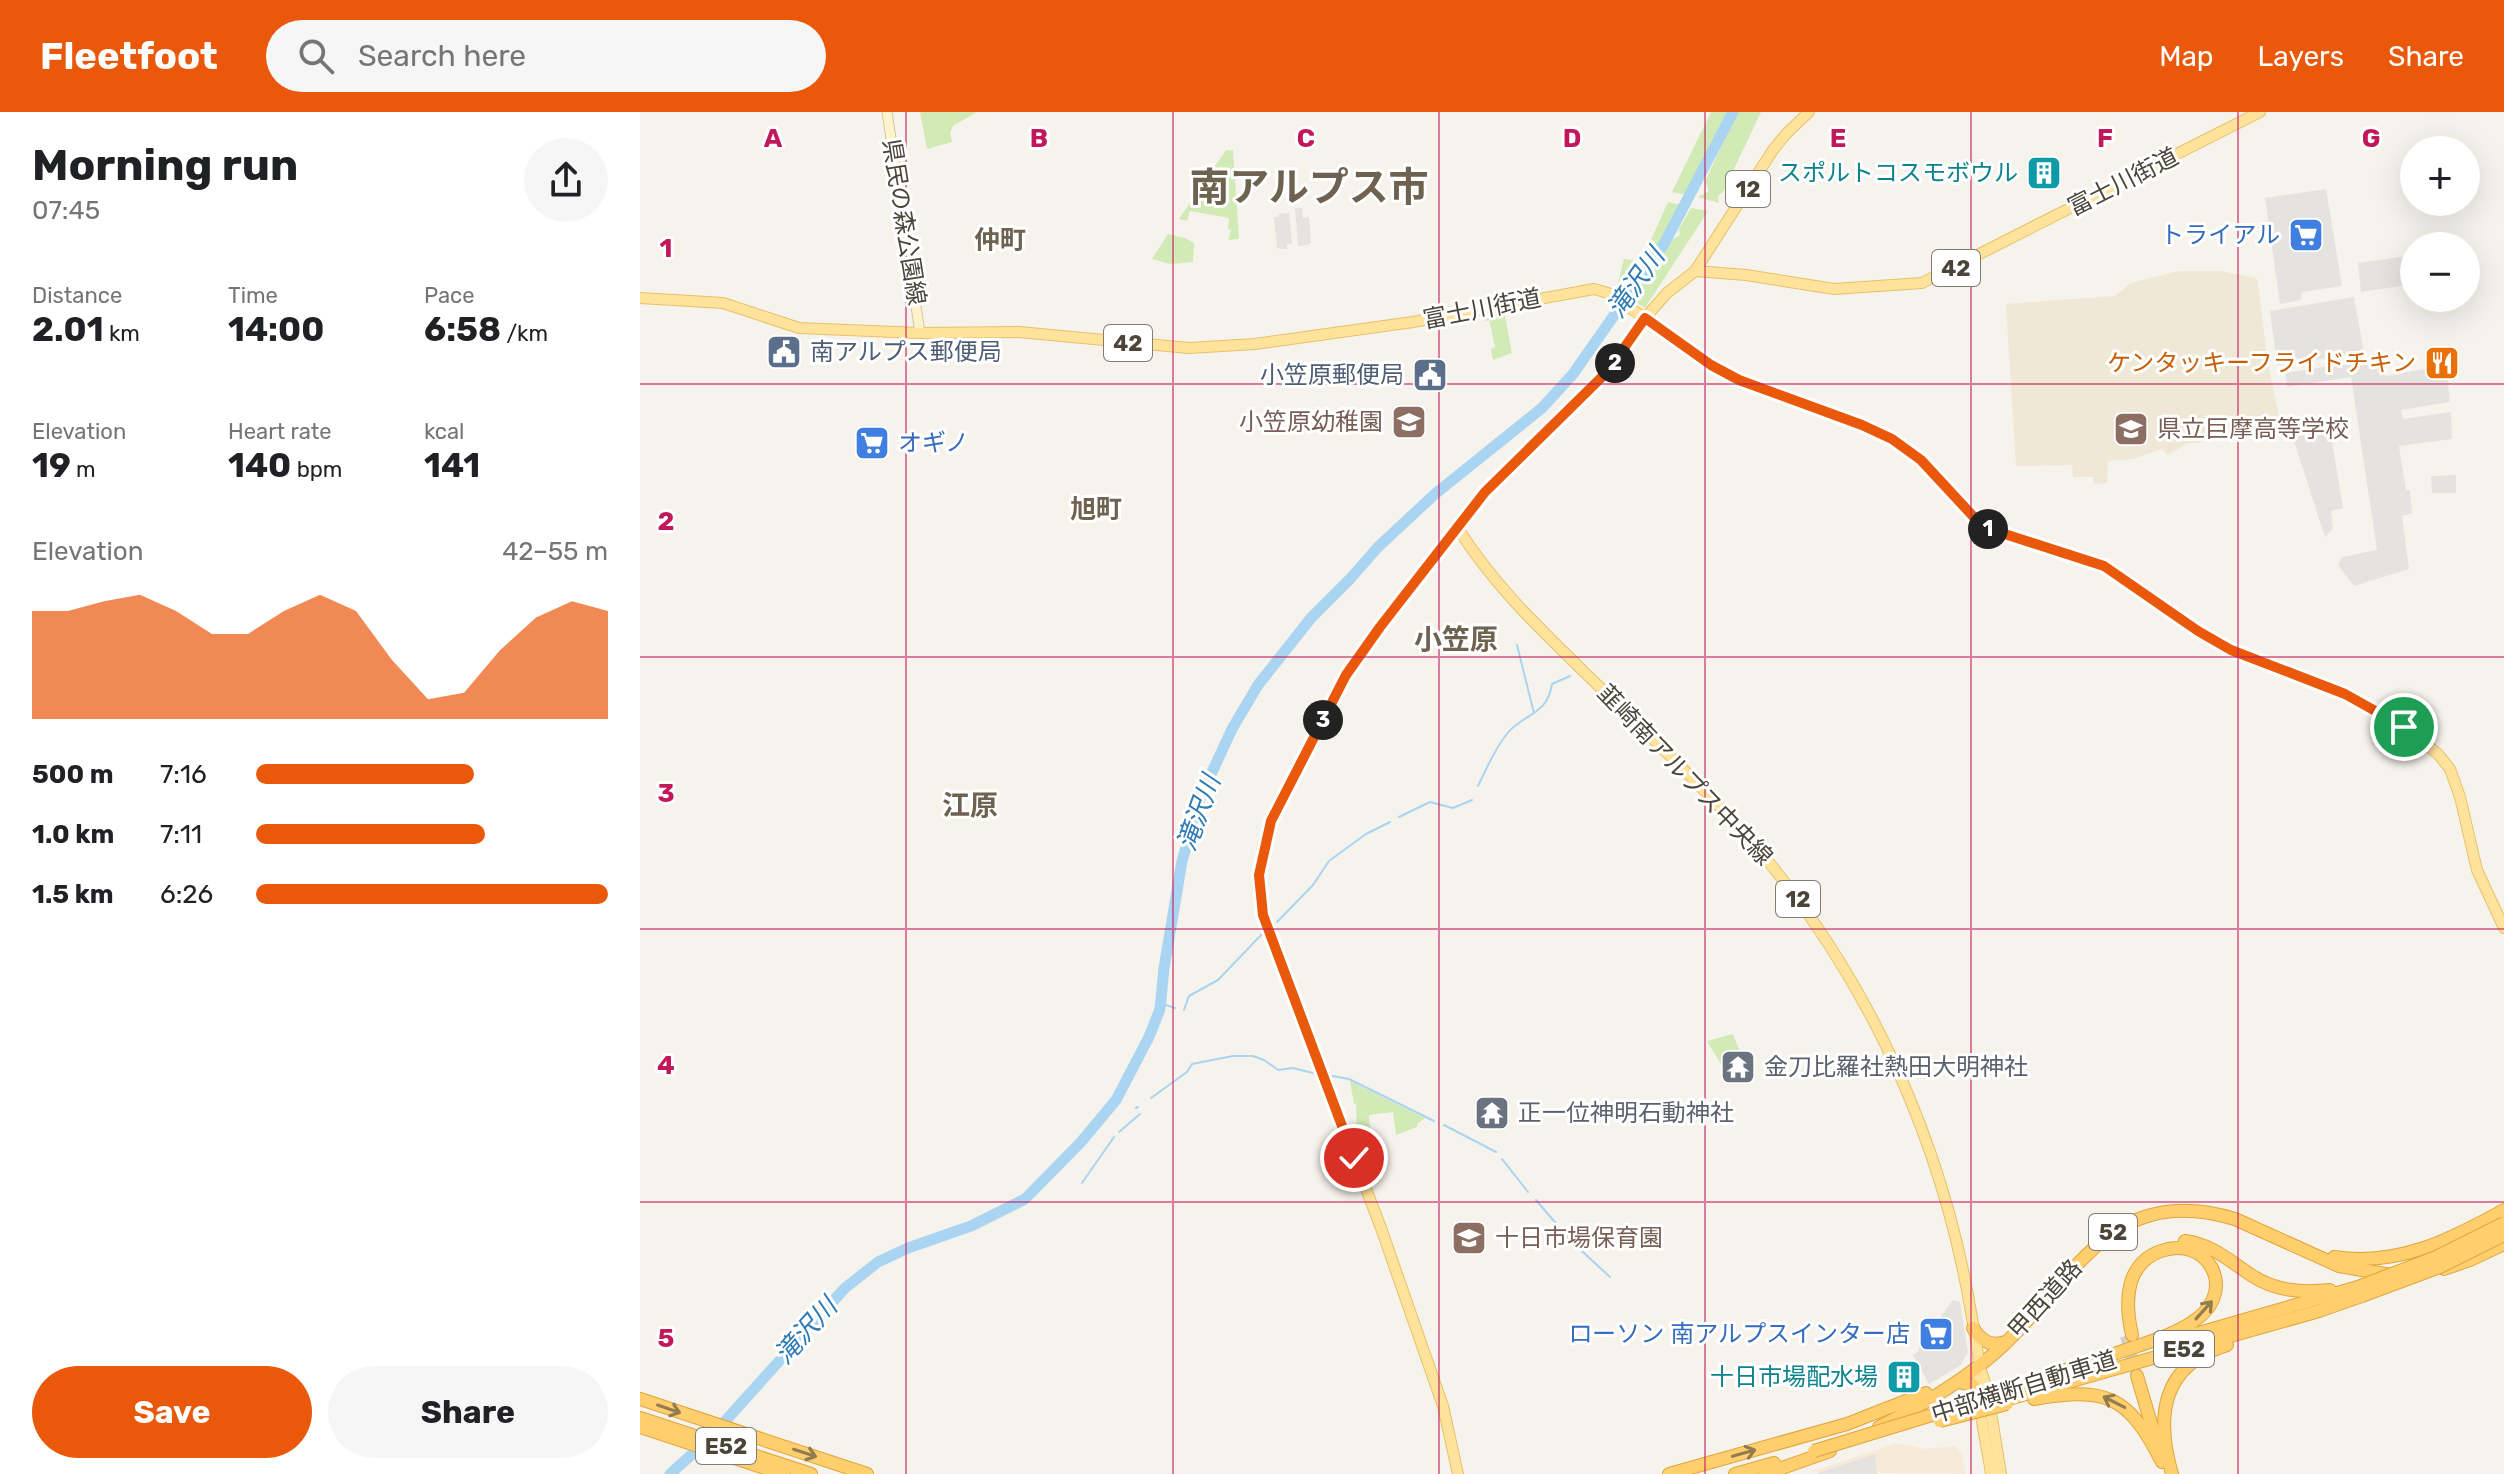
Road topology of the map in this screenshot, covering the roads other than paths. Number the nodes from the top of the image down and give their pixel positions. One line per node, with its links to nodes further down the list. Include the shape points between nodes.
1 (887, 112): 7 (main road, 県民の森公園線)
2 (1809, 112): 4 (main road, 12, via 1773,150)
3 (2260, 112): 4 (main road, 富士川街道 / 42, via 1922,283 1834,289)
4 (1695, 271): 6 (main road)
5 (640, 298): 7 (main road, 富士川街道 / 42, via 723,303 799,328)
6 (1642, 316): 7 (main road, 富士川街道 / 42, via 1594,289 1255,344 1202,347 1063,334); 8 (main road, via 1608,371 1497,479); 9 (main road, 富士川街道, via 1739,380 1892,439 1921,460 1983,527 2104,566 2231,650 2345,694 2419,738 2444,761 2455,781 2477,870)
7 (920, 333)
8 (1457, 527): 16 (main road, 韮崎南アルプス中央線 / 12, via 1514,604 1746,834 1841,962 1880,1032 1925,1137 1951,1221); 31 (main road, via 1346,675 1271,821 1258,886 1268,933 1443,1406)
9 (2504, 928)
10 (2504, 1210): 13 (highway, 甲西道路 / 52, via 2447,1240 2392,1258 2350,1260)
11 (2504, 1223): 15 (highway, 中部横断自動車道 / E52, bridge)
12 (2504, 1235): 15 (highway, 中部横断自動車道 / E52, bridge, via 2407,1281)
13 (2293, 1244): 14 (highway, 甲西道路 / 52, via 2339,1266 2393,1276 2452,1267); 17 (highway, 甲西道路 / 52, via 2218,1214 2181,1210 2144,1217 2094,1246)
14 (2504, 1244)
15 (2360, 1292): 22 (highway, 中部横断自動車道 / E52); 22 (highway, one-way to 15, via 2189,1324 2209,1307 2216,1291 2215,1274 2206,1259 2191,1249 2160,1252 2136,1271 2127,1293 2129,1335 2120,1306 2124,1280 2146,1251 2167,1242 2203,1245 2264,1282 2288,1290); 27 (highway, via 2219,1347 2184,1367 2165,1407)
16 (1973, 1328): 17 (highway, via 1988,1343); 18 (main road, 韮崎南アルプス中央線 / 12)
17 (2006, 1342): 18 (highway, 甲西道路 / 52)
18 (1979, 1365): 20 (highway, 甲西道路 / 52); 21 (main road, 12); 32 (highway, 甲西道路 / 52, one-way to 18, via 1873,1415); 36 (main road, 12)
19 (2141, 1376): 27 (highway)
20 (1958, 1382): 21 (highway); 34 (highway, 甲西道路 / 52, via 1844,1445)
21 (1978, 1390): 35 (main road, 12)
22 (2005, 1397): 26 (highway, 中部横断自動車道 / E52, bridge); 26 (highway, 中部横断自動車道 / E52, bridge); 27 (highway, one-way to 22, via 2134,1415 2107,1398)
23 (640, 1399): 30 (highway, one-way to 30)
24 (640, 1418): 29 (highway, E52)
25 (640, 1427): 28 (highway)
26 (1814, 1451): 33 (highway, 中部横断自動車道 / E52)
27 (2165, 1465): 37 (highway)
28 (783, 1474)
29 (811, 1474)
30 (867, 1474)
31 (1458, 1474)
32 (1669, 1474)
33 (1735, 1474)
34 (1765, 1474)
35 (1991, 1474)
36 (2001, 1474)
37 (2172, 1474)

